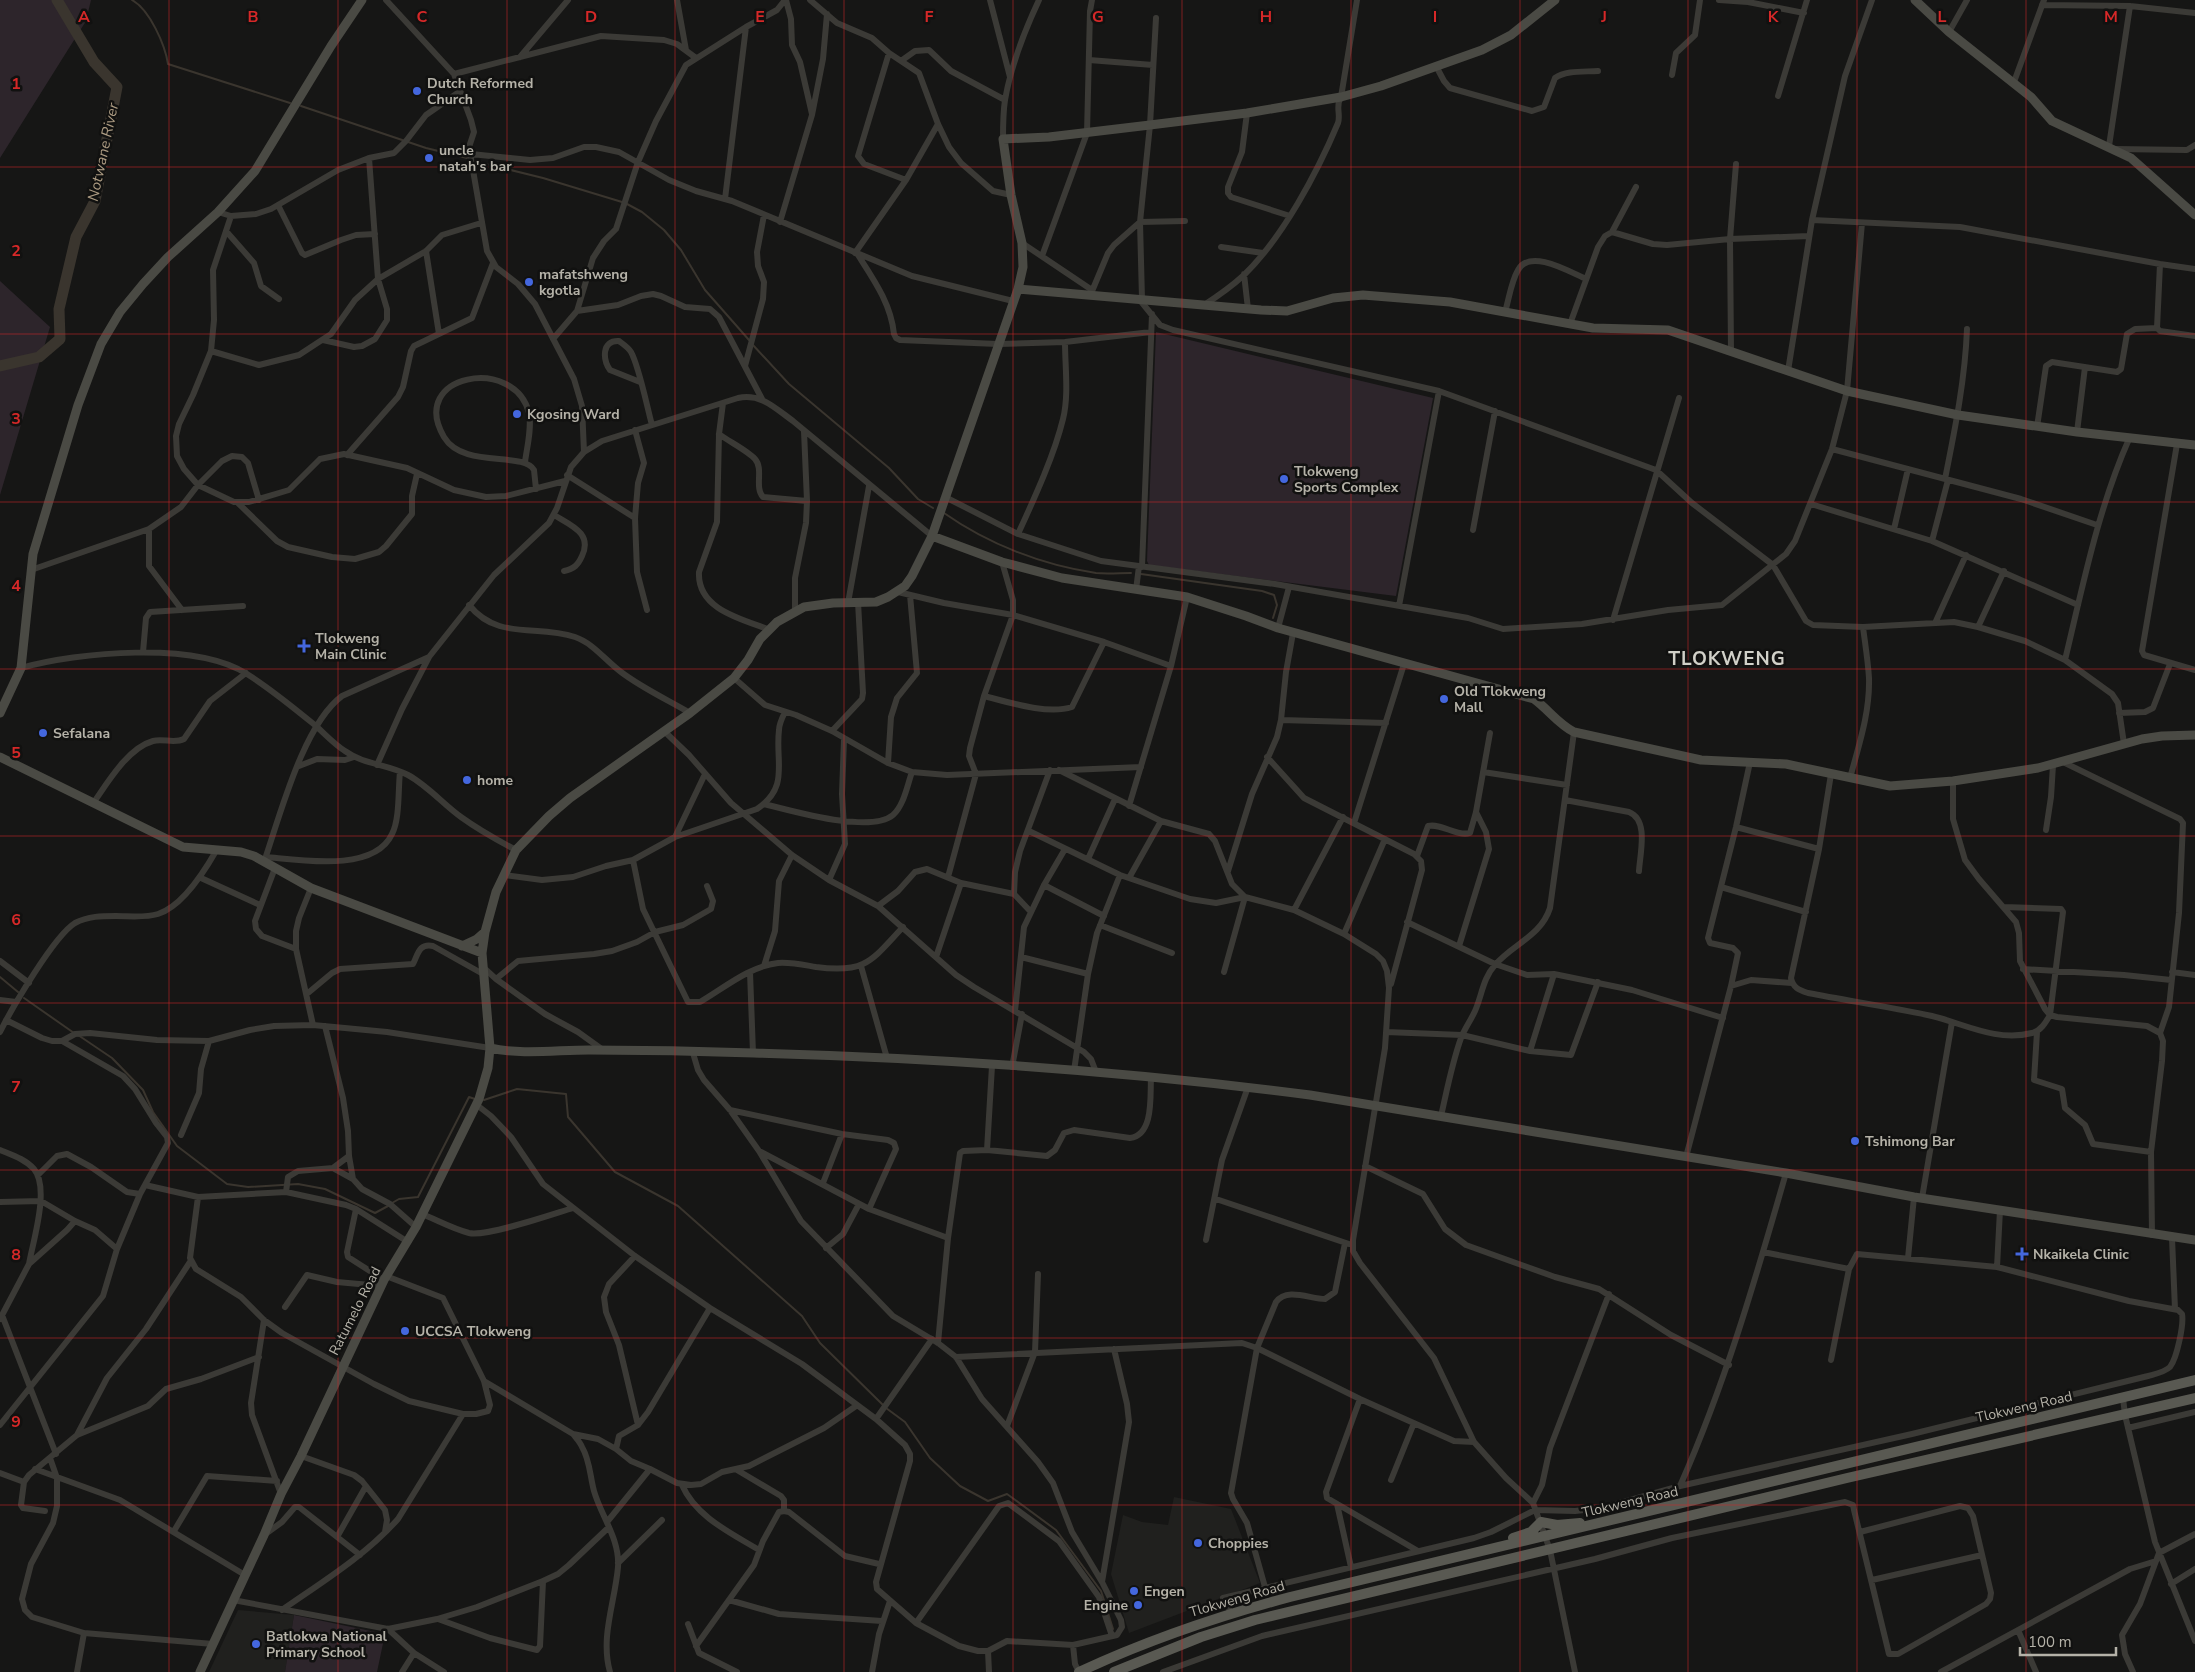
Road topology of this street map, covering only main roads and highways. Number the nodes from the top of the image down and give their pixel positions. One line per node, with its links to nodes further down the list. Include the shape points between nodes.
1 (2195, 1380): 3 (main road, Tlokweng Road)
2 (2195, 1398): 6 (main road, Tlokweng Road, via 1255,1620 1200,1637)
3 (1599, 1522): 4 (main road, Tlokweng Road); 4 (main road, via 1556,1525 1541,1522 1531,1532 1508,1540)
4 (1497, 1548): 5 (main road, Tlokweng Road, via 1231,1613 1143,1643)
5 (1079, 1672)
6 (1114, 1672)

